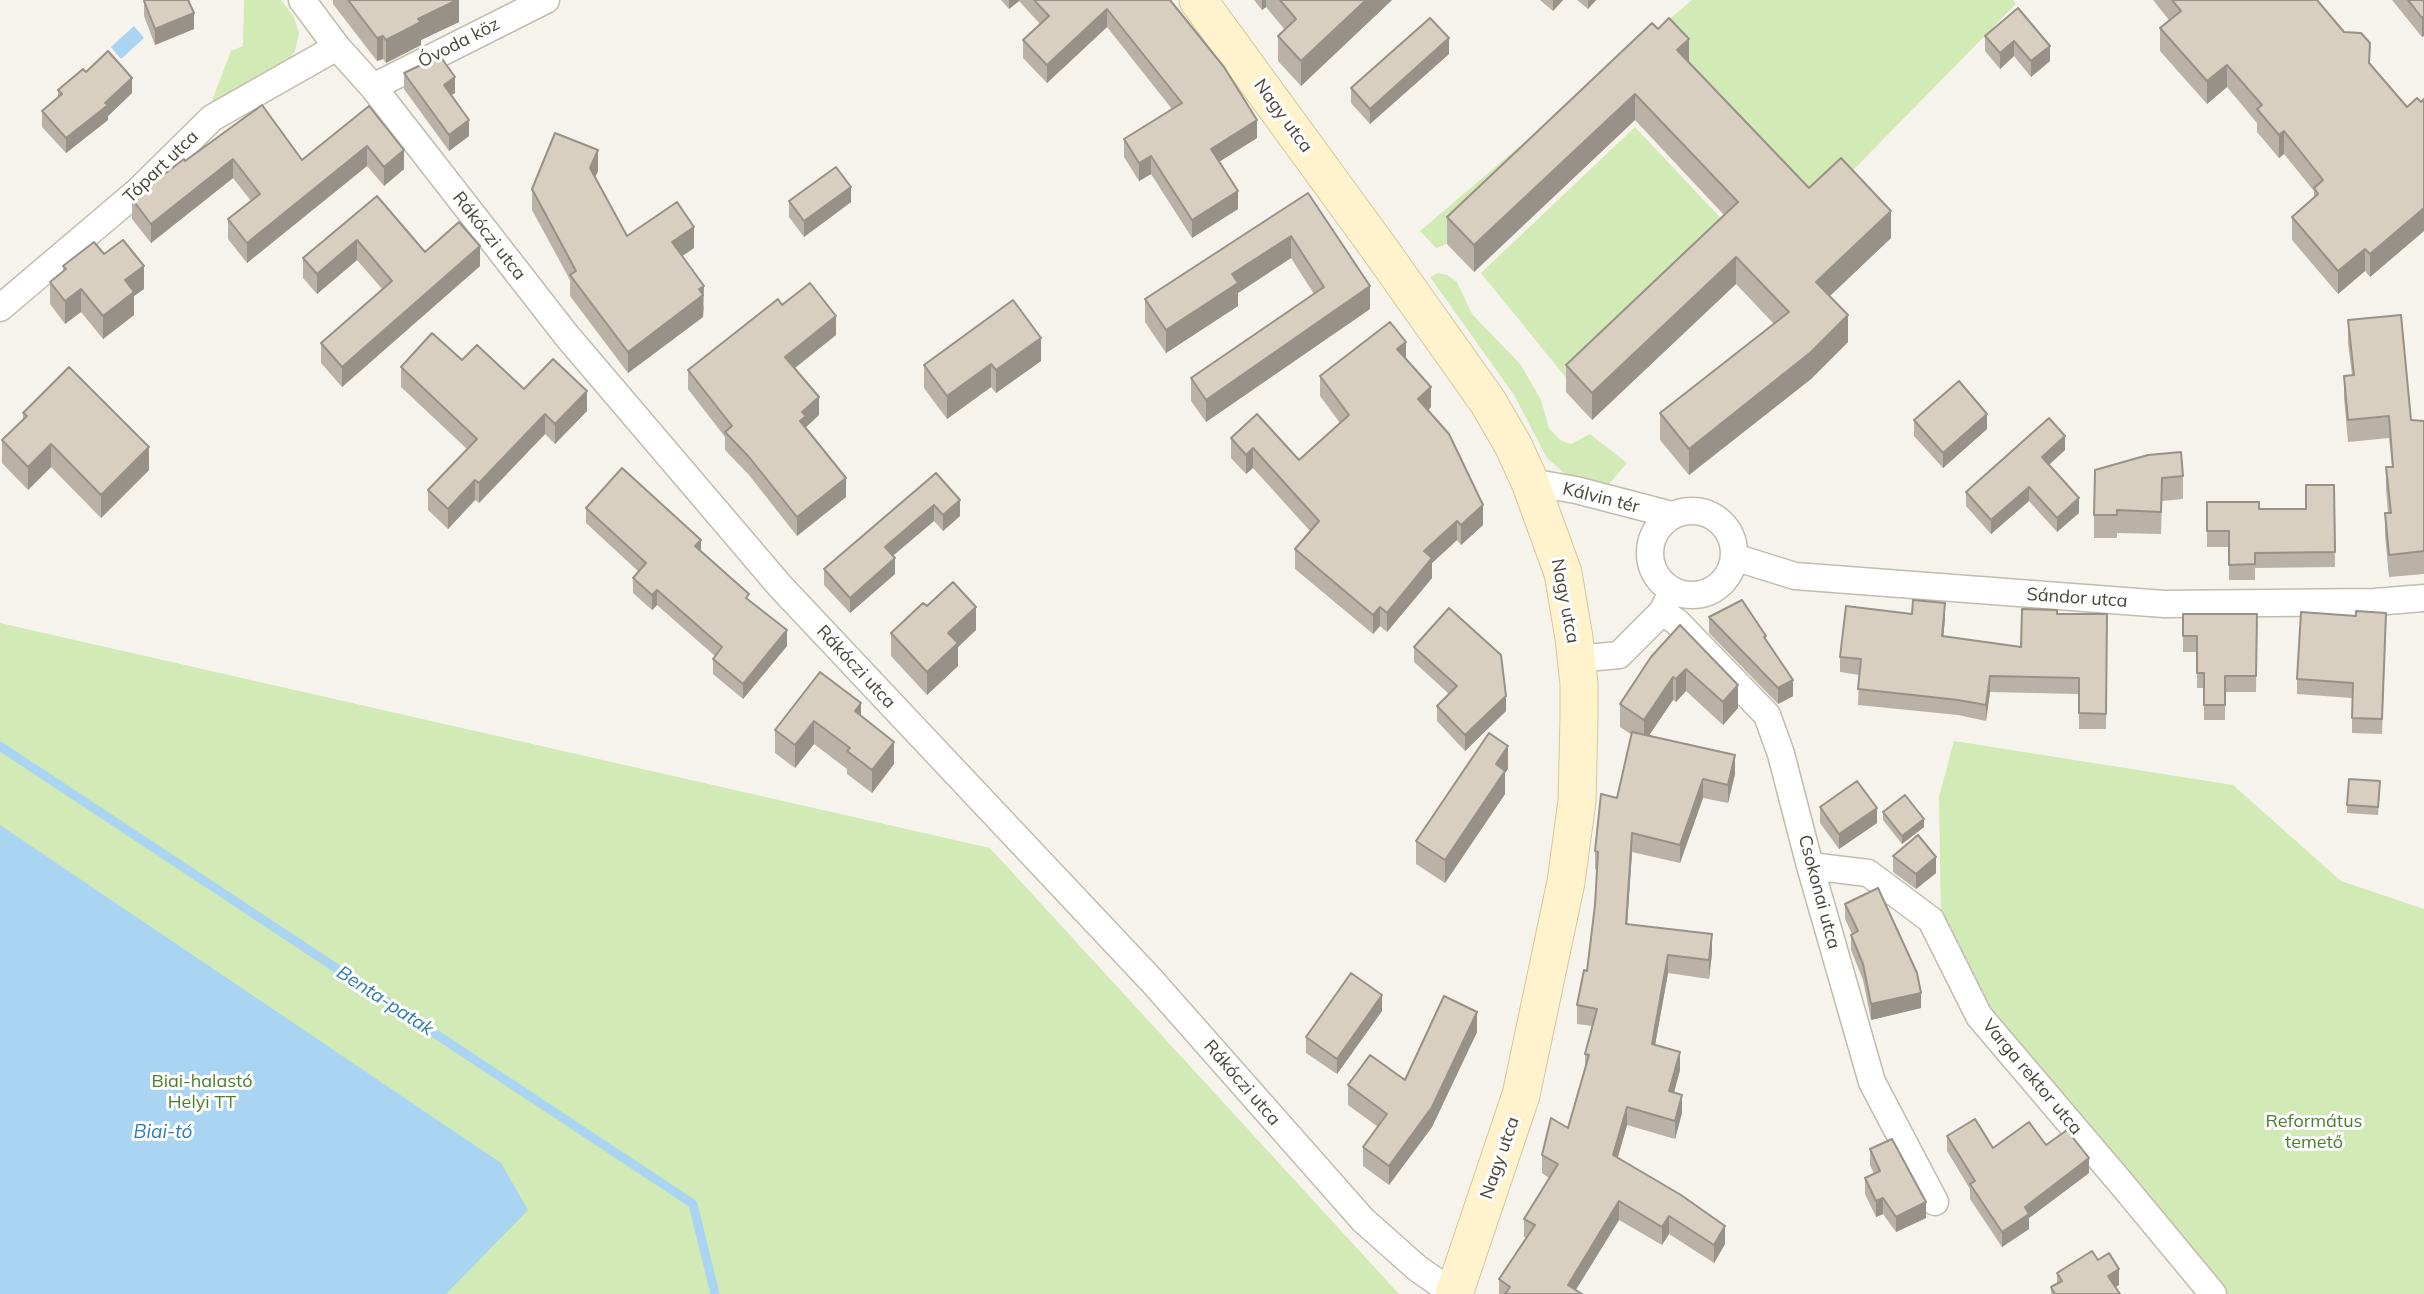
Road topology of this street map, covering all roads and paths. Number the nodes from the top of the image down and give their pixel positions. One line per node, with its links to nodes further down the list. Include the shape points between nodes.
1 (302, 0): 4 (street, Rákóczi utca)
2 (546, 0): 5 (street, Óvoda köz)
3 (1198, 0): 7 (main road, Nagy utca, via 1488,402)
4 (337, 47): 5 (street, Rákóczi utca); 6 (street, Tópart utca, via 212,118 138,191)
5 (373, 86): 15 (street, Rákóczi utca, via 567,337 780,586 1152,981 1363,1220)
6 (0, 308)
7 (1530, 482): 8 (street, Kálvin tér); 12 (main road, Nagy utca, via 1563,573)
8 (1672, 515): 9 (street, via 1684,510 1710,514 1729,532); 11 (street, via 1661,522 1649,545 1653,572)
9 (1734, 557): 10 (street, Sándor utca, via 1795,576 2164,604); 11 (street, via 1724,581 1713,590)
10 (2424, 598)
11 (1667, 601): 12 (street, via 1619,655); 13 (street, Csokonai utca, via 1677,622 1767,715)
12 (1576, 659): 15 (main road, Nagy utca, via 1577,801 1566,881 1521,1095)
13 (1811, 866): 14 (street, Csokonai utca, via 1872,1082); 16 (street, Varga rektor utca, via 1867,873 1931,920 1979,1016)
14 (1935, 1202)
15 (1454, 1294)
16 (2213, 1294)

